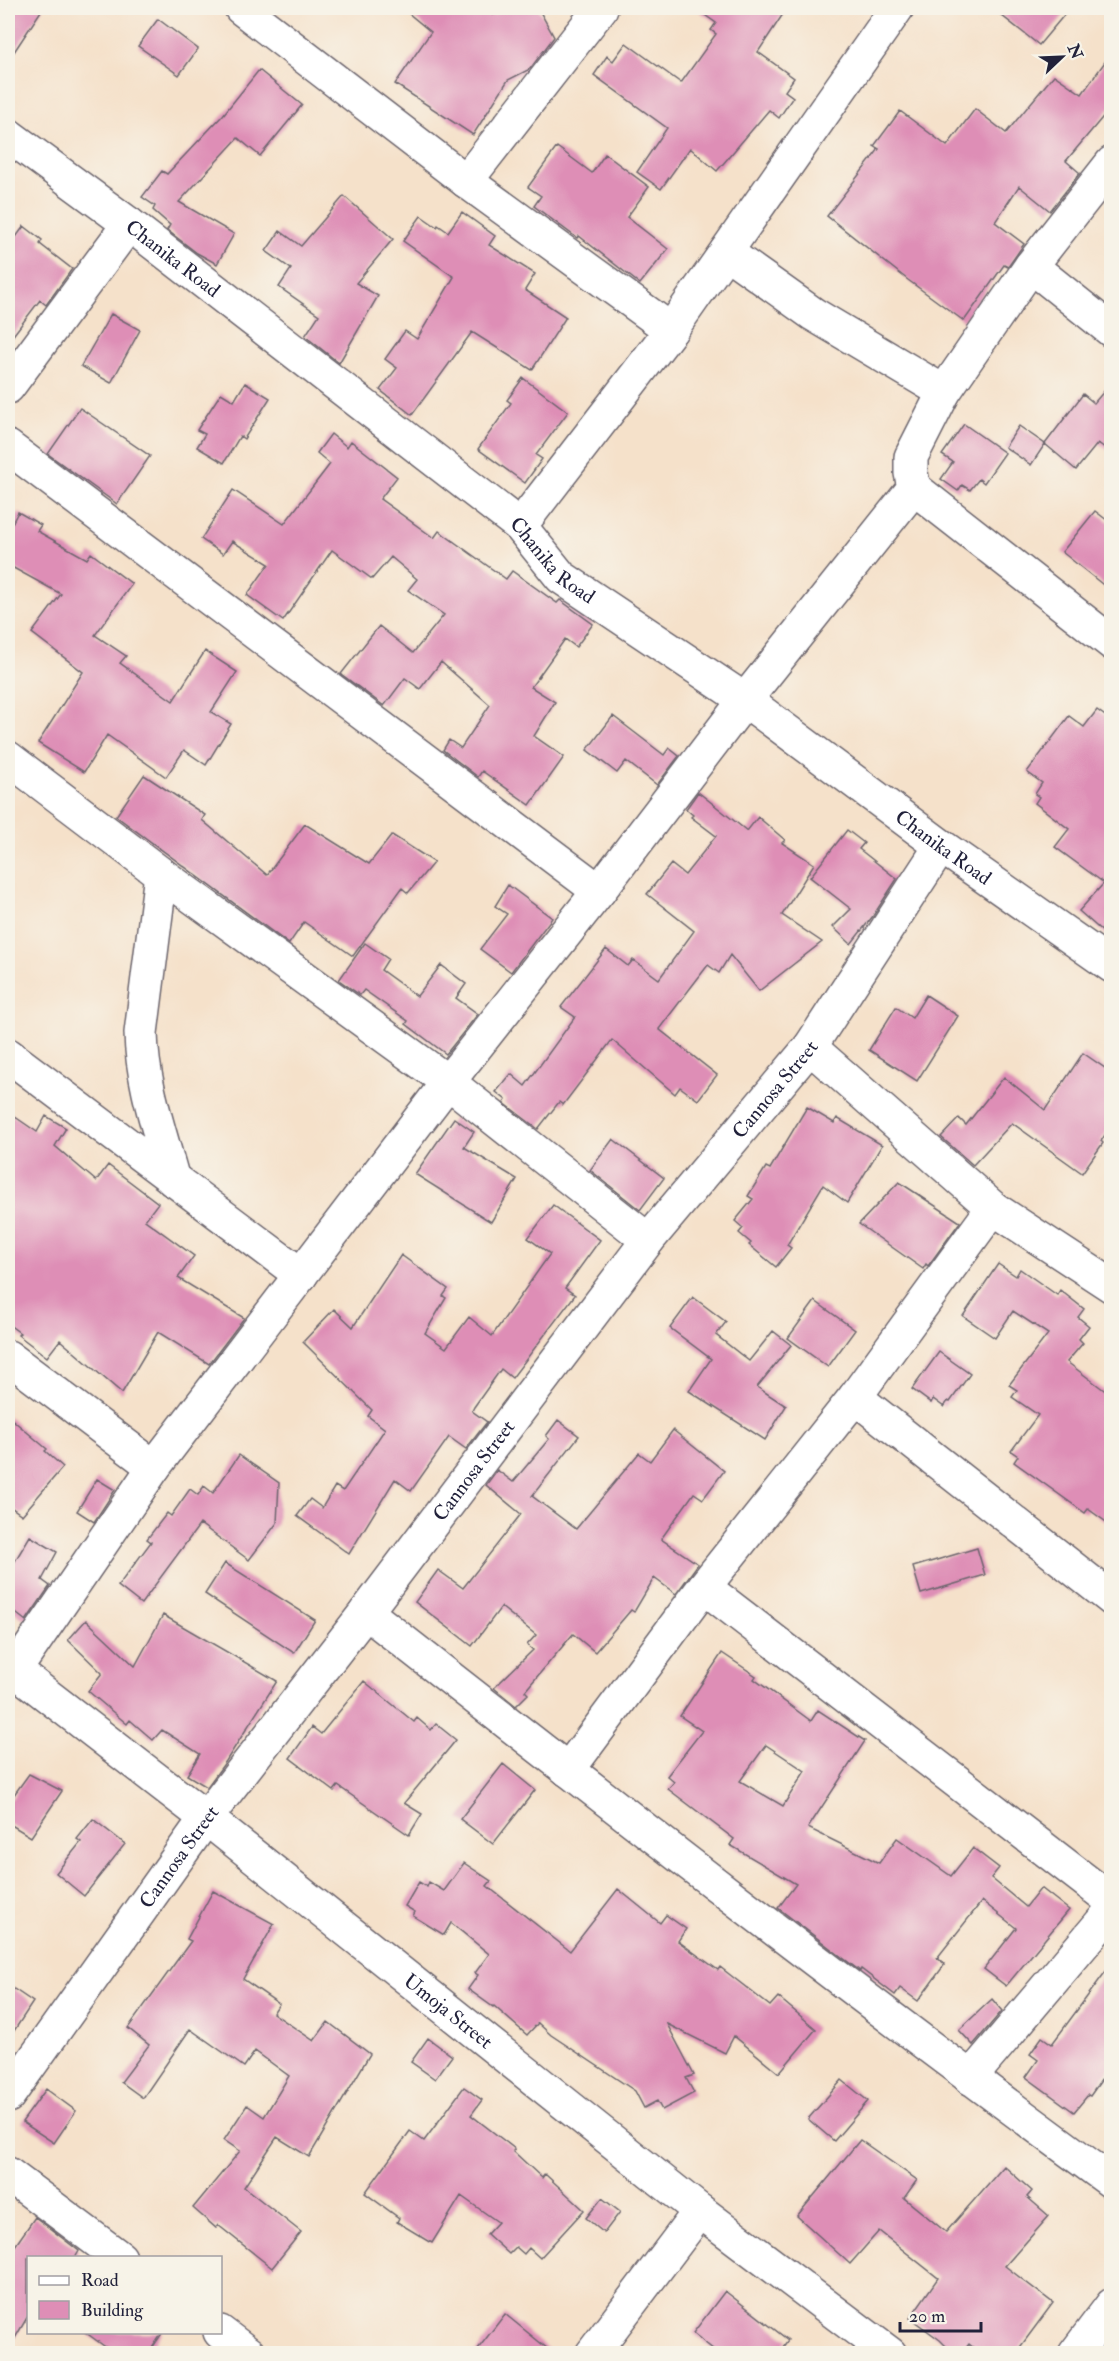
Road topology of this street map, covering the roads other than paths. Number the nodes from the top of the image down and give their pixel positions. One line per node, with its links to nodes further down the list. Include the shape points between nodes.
1 (241, 8): 6 (street)
2 (601, 8): 6 (street)
3 (897, 8): 8 (street)
4 (8, 135): 7 (street, Chanika Road)
5 (1112, 163): 9 (street)
6 (466, 181): 10 (street)
7 (129, 224): 12 (street); 16 (street, Chanika Road)
8 (726, 252): 10 (street); 13 (street, via 813,314)
9 (1031, 266): 11 (street); 13 (street)
10 (670, 330): 16 (street)
11 (1112, 331)
12 (8, 387)
13 (944, 392): 15 (street, via 911,457)
14 (8, 447): 22 (street)
15 (914, 488): 17 (street); 18 (street)
16 (520, 526): 18 (street, Chanika Road, via 561,577)
17 (1112, 643)
18 (745, 700): 20 (street, Chanika Road); 22 (street)
19 (8, 758): 21 (street)
20 (941, 846): 23 (street, Chanika Road); 24 (street, Cannosa Street)
21 (161, 874): 26 (street); 27 (street, via 141,1052)
22 (599, 891): 26 (street)
23 (1112, 966)
24 (810, 1047): 28 (street); 29 (street, Cannosa Street)
25 (8, 1055): 27 (street)
26 (448, 1082): 29 (street); 30 (street)
27 (173, 1180): 30 (street)
28 (993, 1208): 31 (street); 33 (street)
29 (648, 1240): 37 (street, Cannosa Street)
30 (301, 1275): 34 (street)
31 (1112, 1286)
32 (8, 1357): 34 (street)
33 (855, 1397): 35 (street); 36 (street)
34 (154, 1467): 38 (street)
35 (704, 1587): 39 (street); 41 (street)
36 (1112, 1599)
37 (366, 1612): 39 (street); 40 (street, Cannosa Street)
38 (11, 1668): 40 (street, Umoja Street)
39 (568, 1770): 43 (street)
40 (206, 1818): 44 (street, Cannosa Street); 47 (street, Umoja Street)
41 (1112, 1901)
42 (1112, 1910): 43 (street)
43 (970, 2078): 46 (street)
44 (8, 2096)
45 (8, 2174): 48 (street)
46 (1112, 2182)
47 (700, 2211): 52 (street); 53 (street, Umoja Street)
48 (117, 2256)
49 (1112, 2305): 54 (street)
50 (222, 2334): 51 (street)
51 (249, 2354)
52 (592, 2354)
53 (890, 2354)
54 (1075, 2354)

